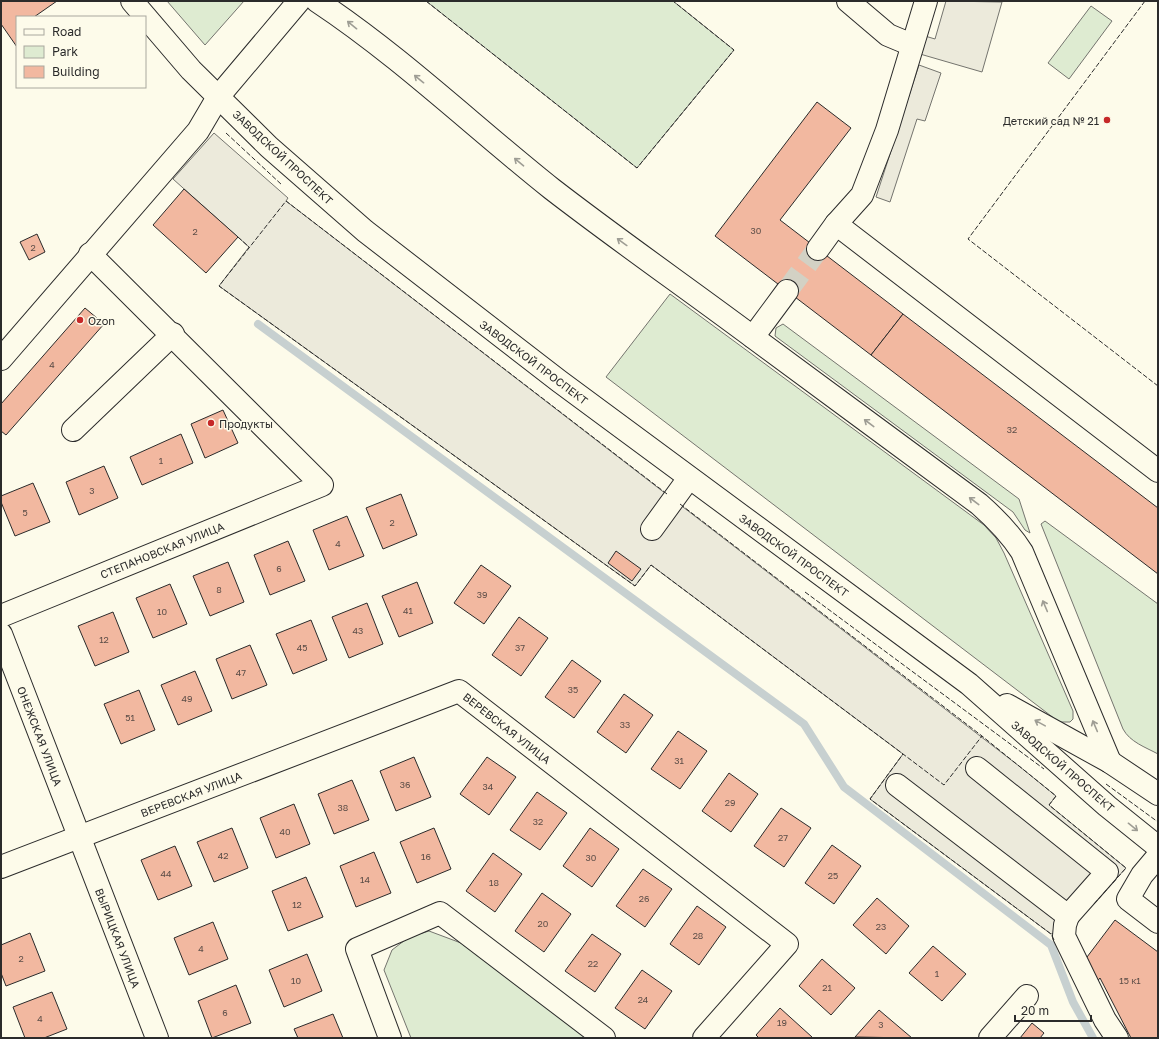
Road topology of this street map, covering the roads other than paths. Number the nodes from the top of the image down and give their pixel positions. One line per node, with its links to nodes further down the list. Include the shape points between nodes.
1 (132, 1): 6 (street, ЗАВОДСКОЙ ПРОСПЕКТ)
2 (299, 1): 9 (street)
3 (317, 1): 15 (street, one-way to 3, via 595,222 342,18)
4 (848, 1): 8 (street, via 888,35)
5 (926, 1): 8 (street)
6 (145, 16)
7 (146, 17): 9 (street, ЗАВОДСКОЙ ПРОСПЕКТ)
8 (912, 45): 10 (street, via 888,130 862,195)
9 (218, 97): 12 (street, via 198,131); 19 (street, ЗАВОДСКОЙ ПРОСПЕКТ, via 269,147 366,231 462,308)
10 (836, 224): 11 (street); 18 (street)
11 (818, 249)
12 (90, 254): 14 (street); 16 (street)
13 (787, 291): 15 (street)
14 (173, 334): 17 (street); 21 (street, СТЕПАНОВСКАЯ УЛИЦА, via 322,485)
15 (753, 337): 24 (street, one-way to 15, via 1022,552 1011,534 979,504)
16 (1, 359)
17 (73, 430)
18 (1158, 471)
19 (689, 478): 20 (street); 23 (street, ЗАВОДСКОЙ ПРОСПЕКТ)
20 (652, 529)
21 (1, 616)
22 (1, 634): 28 (street, ОНЕЖСКАЯ УЛИЦА)
23 (969, 684): 24 (street, ЗАВОДСКОЙ ПРОСПЕКТ, one-way to 23); 29 (street, ЗАВОДСКОЙ ПРОСПЕКТ, one-way to 29, via 1107,806)
24 (1110, 762): 27 (street, ЗАВОДСКОЙ ПРОСПЕКТ)
25 (977, 768): 32 (street, via 1107,872)
26 (897, 785): 32 (street)
27 (1158, 794)
28 (78, 837): 31 (street, ВЕРЕВСКАЯ УЛИЦА); 35 (street, ВЫРИЦКАЯ УЛИЦА); 38 (street, ВЕРЕВСКАЯ УЛИЦА, via 459,691 787,944)
29 (1158, 847)
30 (1158, 856): 33 (street, via 1142,874 1128,899)
31 (1, 867)
32 (1068, 916): 40 (street, via 1064,925 1064,936 1105,1020)
33 (1158, 922)
34 (1027, 996): 39 (street)
35 (157, 1038)
36 (390, 1038): 37 (street, via 357,949 440,913)
37 (604, 1038)
38 (704, 1038)
39 (990, 1038)
40 (1117, 1038)

